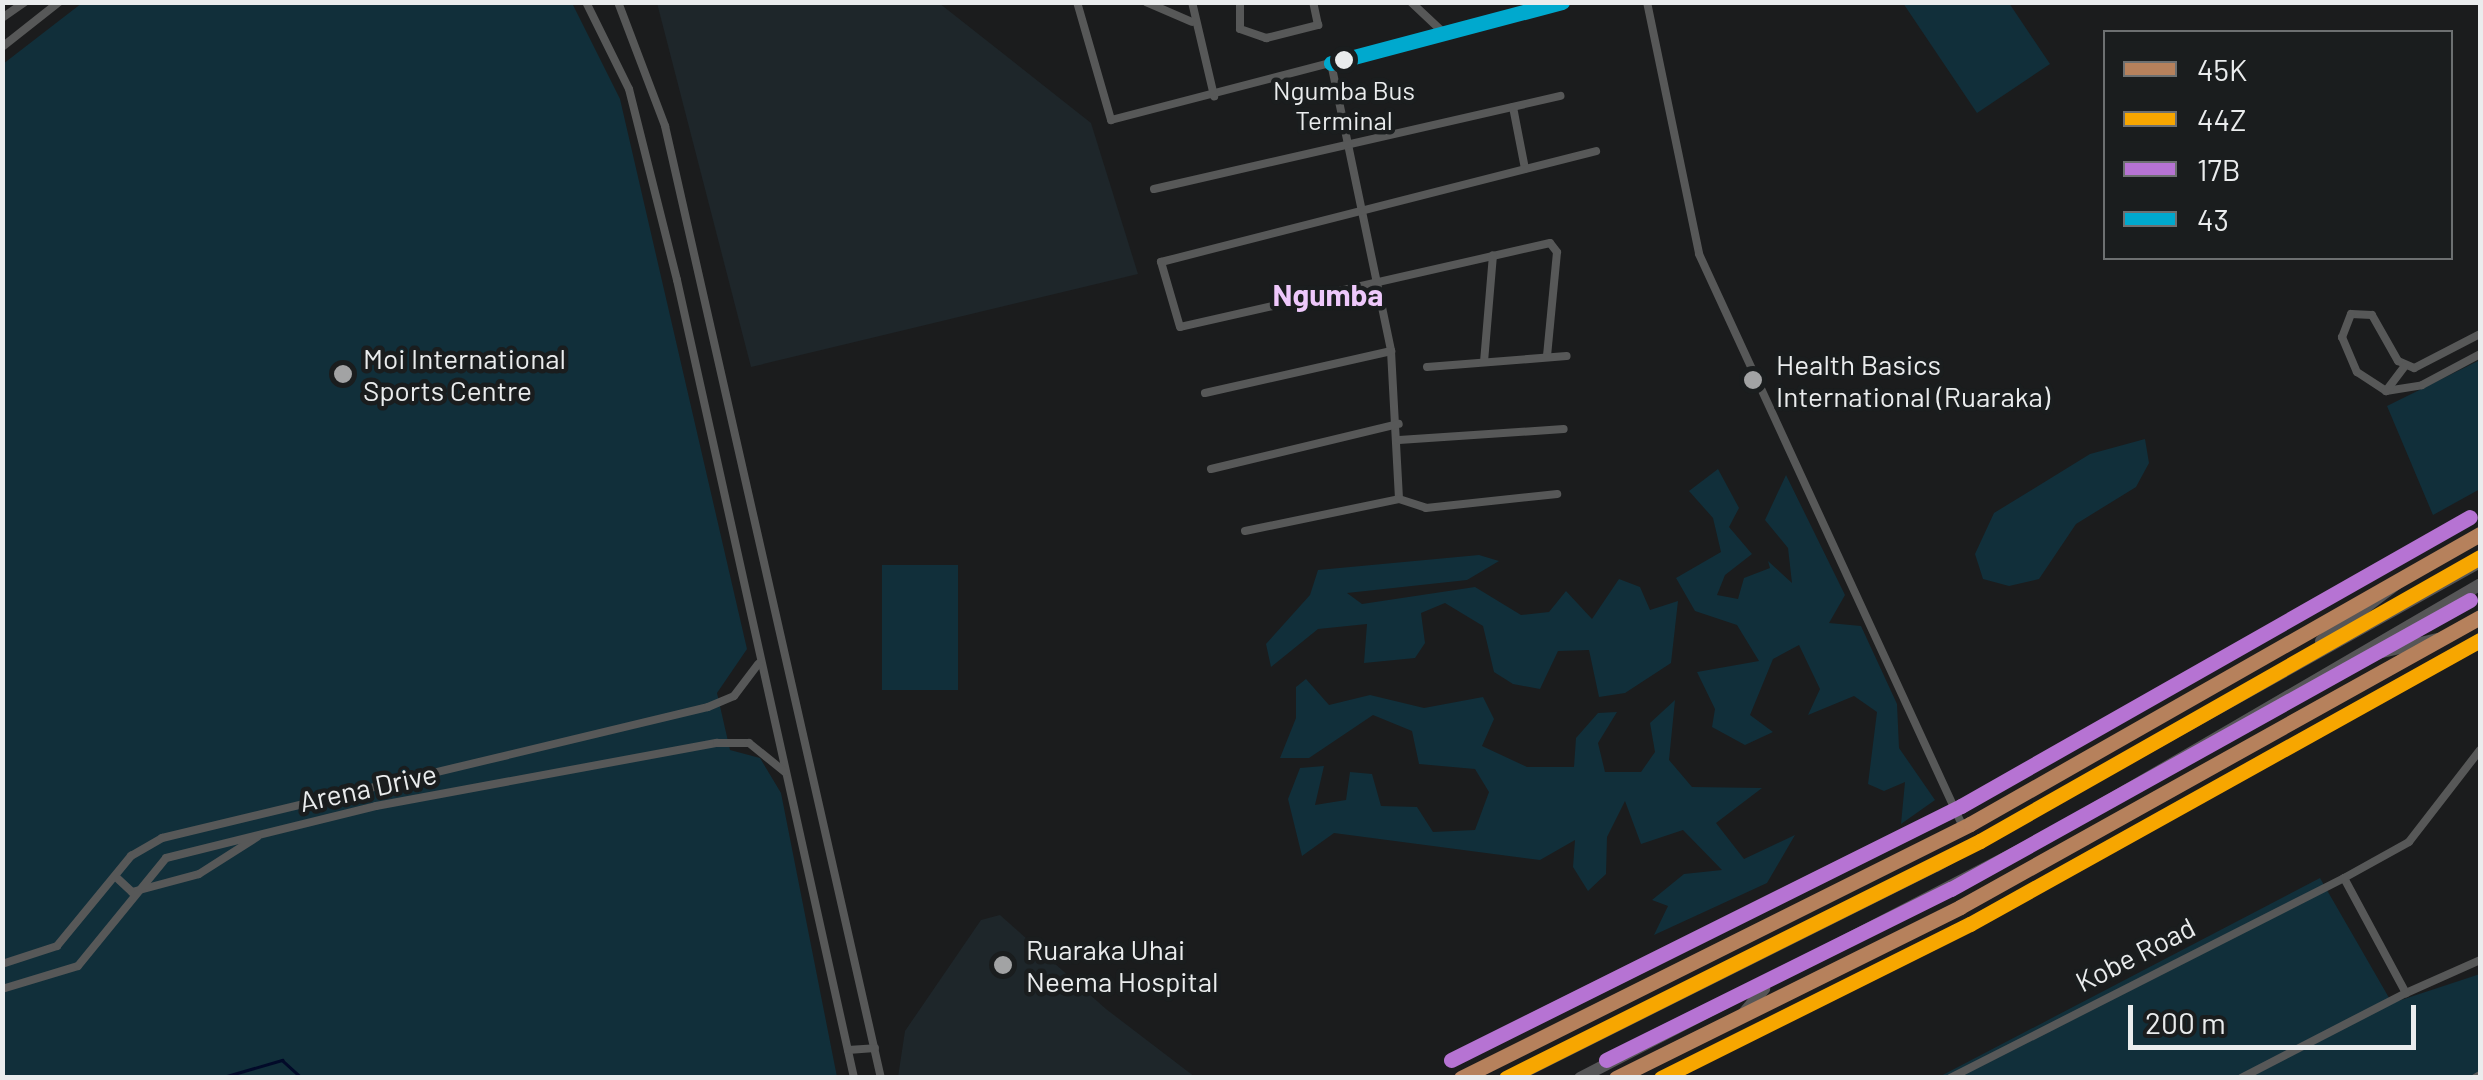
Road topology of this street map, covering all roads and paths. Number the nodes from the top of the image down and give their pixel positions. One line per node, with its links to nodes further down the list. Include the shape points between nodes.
1 (24, 2): 13 (street)
2 (59, 2): 16 (street)
3 (586, 2): 52 (street, via 629,90)
4 (618, 2): 67 (street, via 666,126)
5 (1077, 2): 18 (street, via 1104,117)
6 (1146, 2): 14 (street)
7 (1192, 2): 14 (street)
8 (1240, 2): 9 (street, via 1240,29 1266,38 1318,24)
9 (1313, 2)
10 (1411, 2): 15 (street)
11 (1564, 2): 15 (street)
12 (1647, 2): 56 (street, via 1700,254)
13 (2, 18)
14 (1192, 22): 18 (street)
15 (1444, 34): 17 (street)
16 (2, 47)
17 (1331, 63): 18 (street); 21 (street)
18 (1214, 96)
19 (1561, 96): 20 (street)
20 (1514, 106): 21 (street); 23 (street)
21 (1348, 142): 24 (street); 25 (street)
22 (1596, 151): 23 (street)
23 (1525, 168): 25 (street)
24 (1154, 189)
25 (1363, 209): 27 (street); 27 (street, via 1164,259 1172,325)
26 (1493, 256): 27 (street); 31 (street, via 1556,248); 33 (street)
27 (1380, 281): 29 (street)
28 (2480, 334): 34 (street, via 2423,367)
29 (1391, 352): 37 (street); 38 (street)
30 (2480, 354): 36 (street, via 2422,385)
31 (1546, 356): 32 (street); 33 (street)
32 (1567, 356)
33 (1484, 362): 35 (street)
34 (2404, 366): 36 (street); 36 (street, via 2372,315 2346,320 2342,338 2357,372)
35 (1427, 367)
36 (2386, 391)
37 (1205, 393)
38 (1398, 424): 40 (street); 41 (street)
39 (1564, 429): 40 (street)
40 (1399, 440): 43 (street)
41 (1211, 470)
42 (1557, 494): 43 (street, via 1426,508)
43 (1399, 499): 44 (street)
44 (1246, 531)
45 (2480, 534): 47 (main road)
46 (2480, 562): 53 (highway)
47 (2403, 579): 53 (highway); 56 (main road)
48 (2480, 584): 51 (highway)
49 (2480, 617): 50 (main road)
50 (2438, 639): 51 (highway); 66 (main road, via 1960,907)
51 (2357, 660): 63 (highway)
52 (758, 663): 55 (street); 58 (street, Arena Drive, via 734,696 708,708 195,829 151,844)
53 (2274, 674): 72 (highway, via 1936,866)
54 (2480, 750): 59 (street, Kobe Road, via 2409,842)
55 (786, 772): 57 (street, Arena Drive, via 749,743 716,743); 68 (street)
56 (1963, 827): 71 (main road)
57 (260, 834): 60 (street, via 222,867); 60 (street, Arena Drive, via 166,858)
58 (116, 877): 60 (street); 62 (street, Arena Drive, via 57,946)
59 (2344, 878): 65 (street); 75 (street, Kobe Road)
60 (132, 892): 64 (street, Arena Drive, via 78,966)
61 (2480, 960): 65 (street)
62 (2, 964)
63 (1769, 983): 66 (highway); 73 (highway)
64 (2, 989)
65 (2406, 992): 76 (street)
66 (1742, 1014): 74 (main road)
67 (876, 1048): 68 (street); 70 (street)
68 (848, 1050): 69 (street)
69 (854, 1078)
70 (881, 1078)
71 (1460, 1078)
72 (1512, 1078)
73 (1580, 1078)
74 (1615, 1078)
75 (1950, 1078)
76 (2241, 1078)

